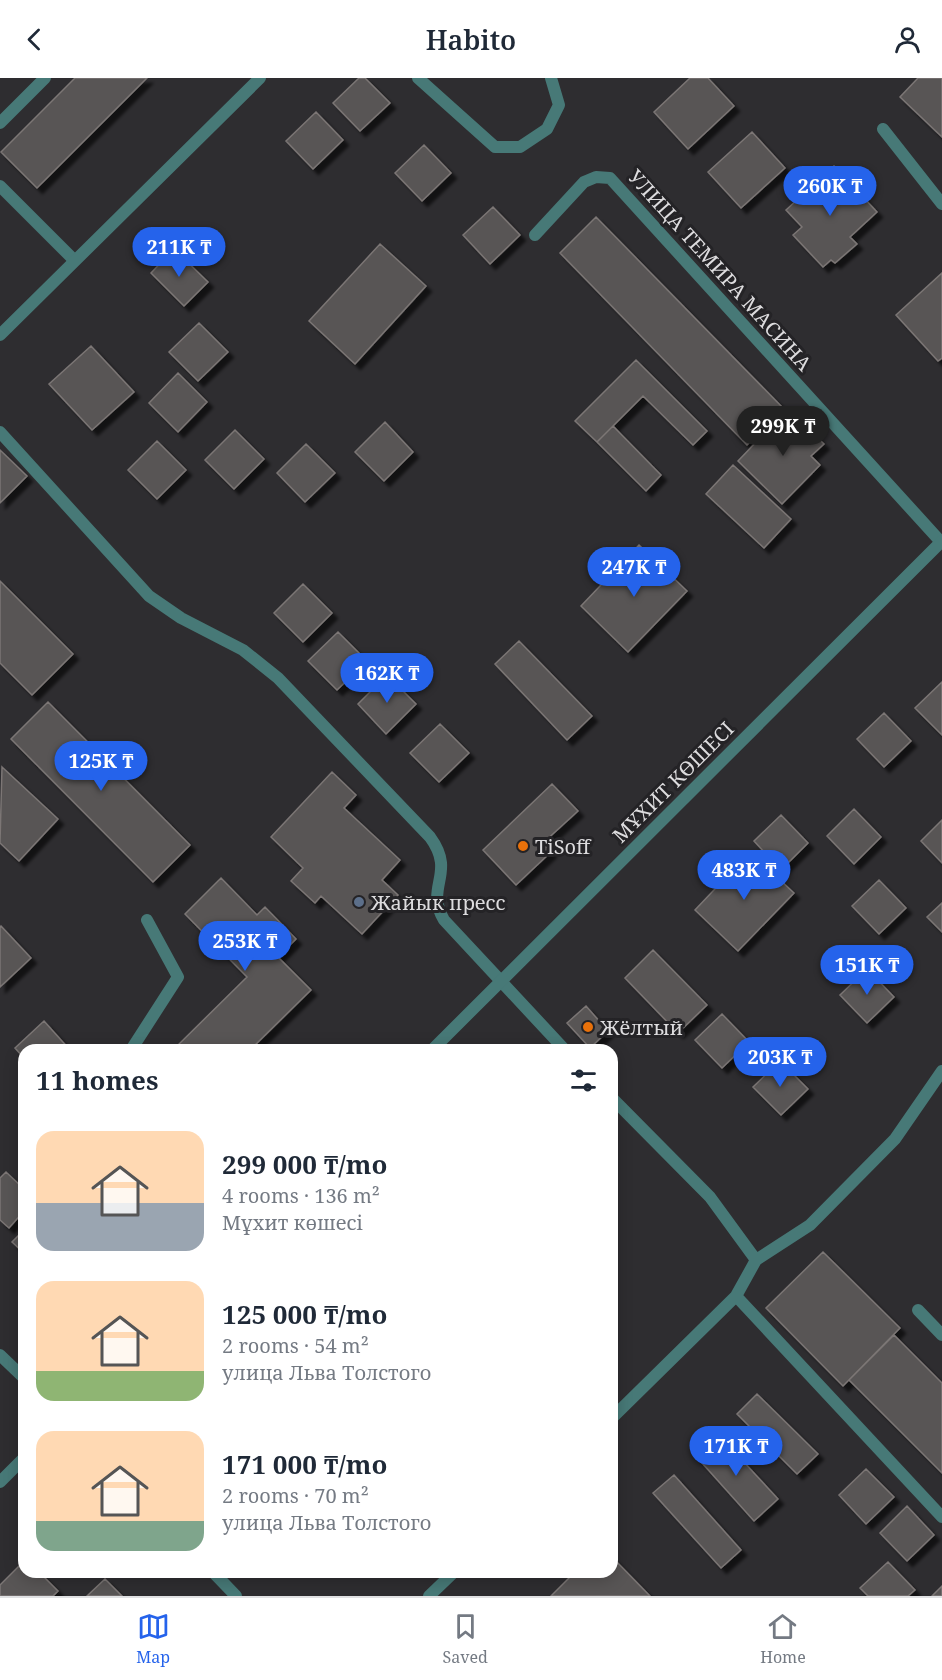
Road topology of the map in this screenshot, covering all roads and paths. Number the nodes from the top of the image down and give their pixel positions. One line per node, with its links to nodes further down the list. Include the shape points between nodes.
1 (45, 78): 5 (street)
2 (260, 78): 10 (street)
3 (418, 78): 4 (street, via 495,147 520,147 547,129 559,105)
4 (551, 78)
5 (0, 123)
6 (883, 129): 8 (street)
7 (0, 186): 10 (street)
8 (942, 204)
9 (535, 236): 13 (street, УЛИЦА ТЕМИРА МАСИНА, via 584,182 596,177 610,178)
10 (74, 260): 11 (street)
11 (0, 335)
12 (0, 432): 15 (street, via 149,596 181,618 243,650 278,678 430,837 439,849 443,865 436,898 438,909 444,921)
13 (942, 542): 15 (street, МҰХИТ КӨШЕСІ)
14 (147, 920): 16 (street, via 178,977)
15 (500, 981): 17 (street, МҰХИТ КӨШЕСІ); 18 (street)
16 (135, 1044)
17 (438, 1044)
18 (559, 1044)
19 (942, 1071): 21 (street, via 895,1139 855,1181 810,1224)
20 (618, 1104): 21 (street, via 710,1197)
21 (756, 1260): 22 (street)
22 (736, 1296): 27 (street); 30 (street)
23 (918, 1310): 24 (street)
24 (942, 1335)
25 (0, 1355): 26 (street)
26 (18, 1372)
27 (618, 1412)
28 (18, 1464): 29 (street)
29 (0, 1482)
30 (942, 1517)
31 (219, 1578): 33 (street)
32 (448, 1578): 34 (street)
33 (236, 1596)
34 (429, 1596)

